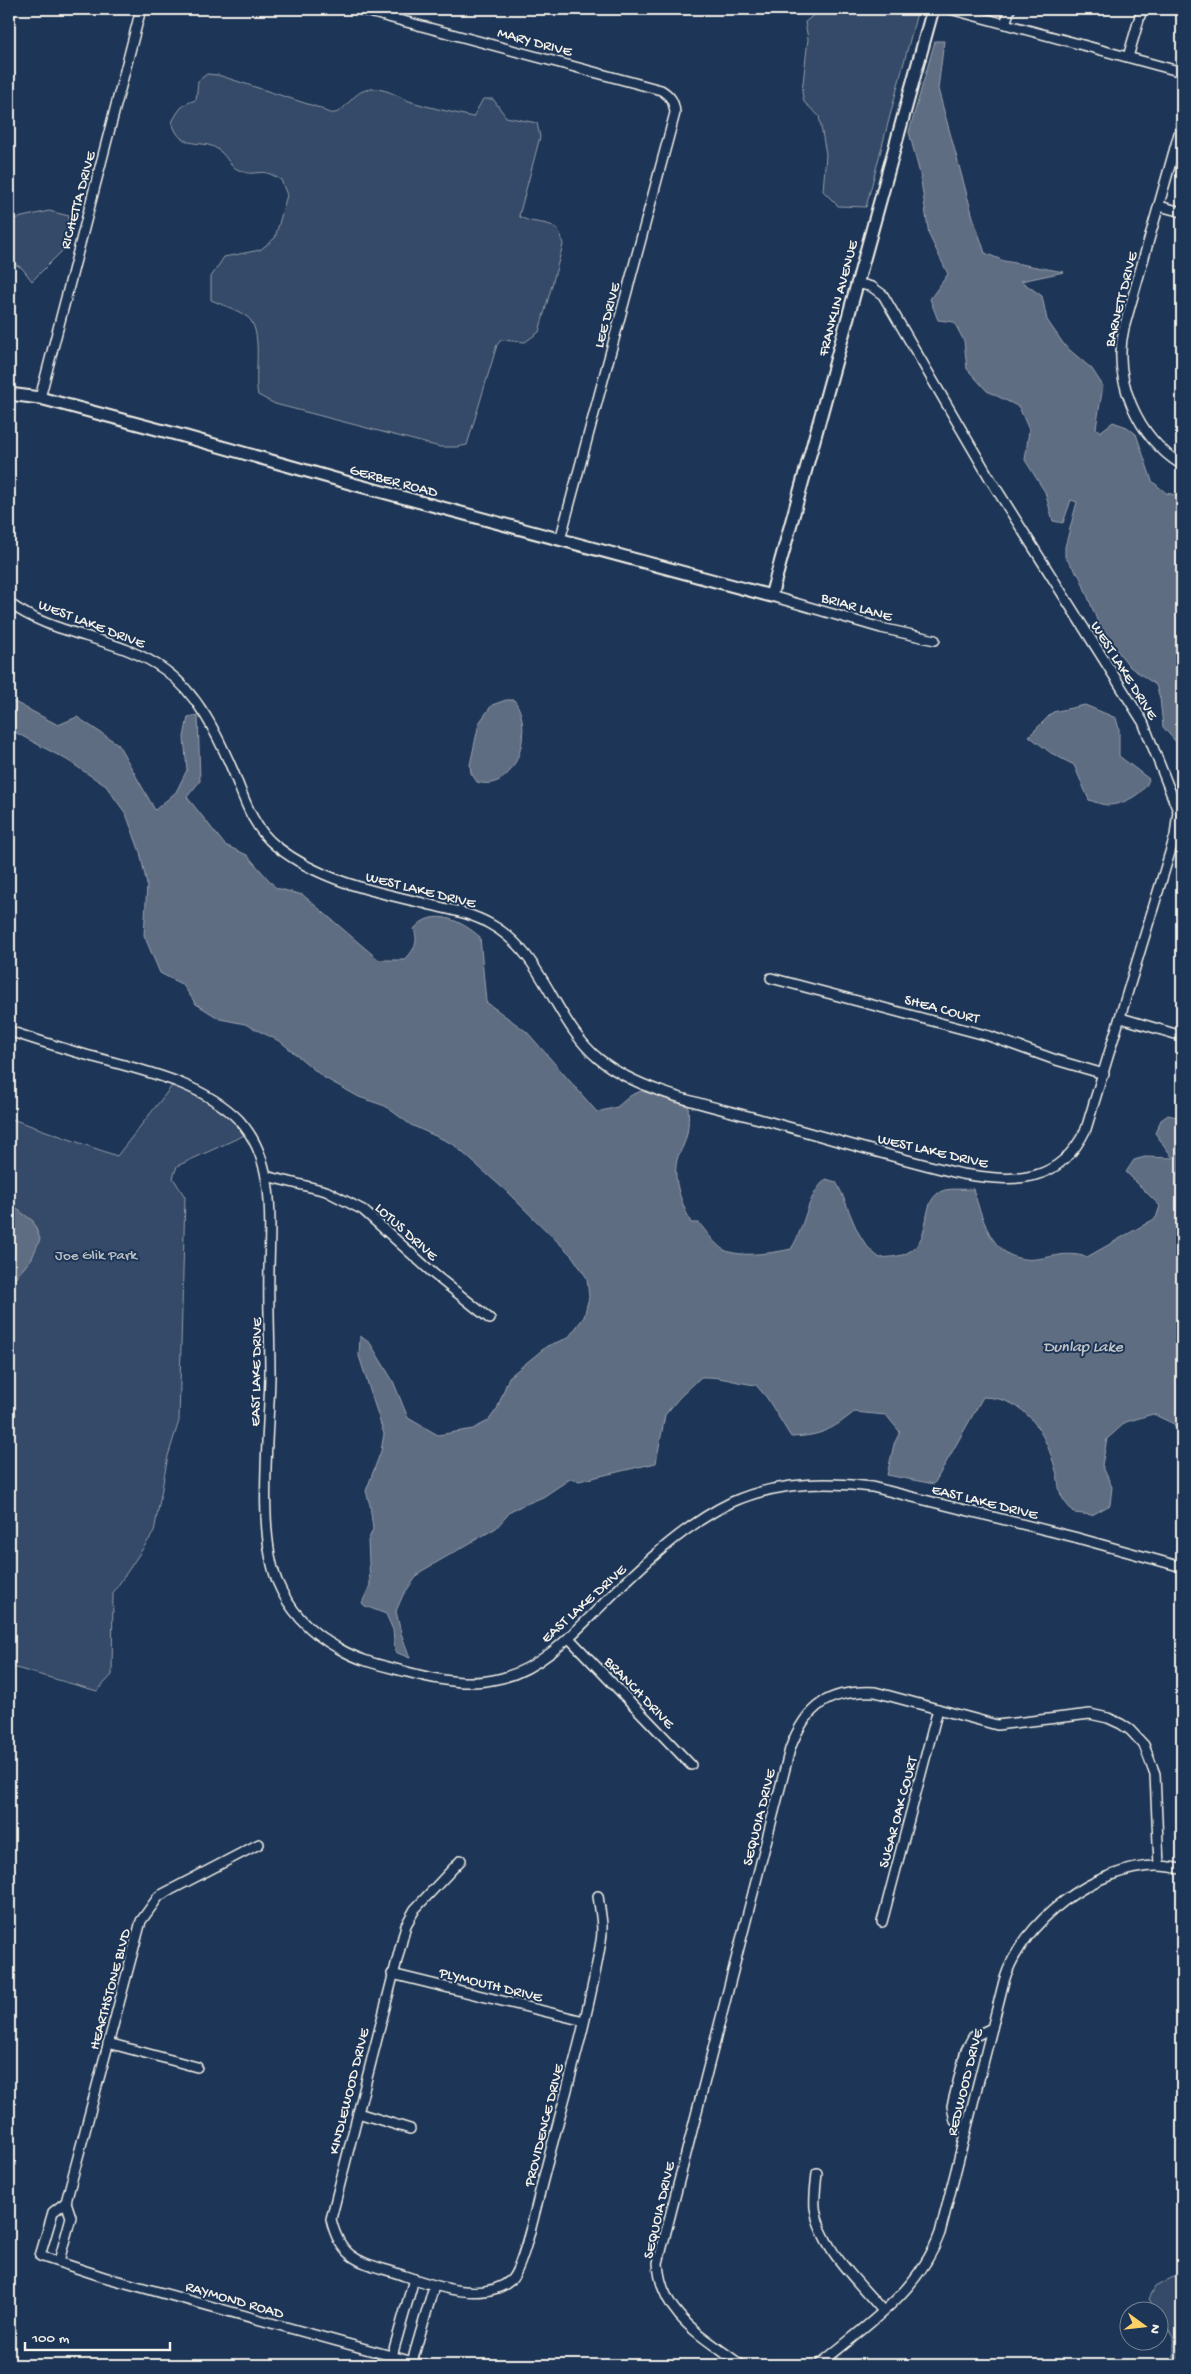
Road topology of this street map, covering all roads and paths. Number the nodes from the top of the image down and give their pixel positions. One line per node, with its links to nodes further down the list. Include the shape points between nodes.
1 (140, 9): 16 (street, RICHETTA DRIVE)
2 (358, 9): 10 (street, MARY DRIVE, via 616,76 661,90)
3 (933, 9): 14 (street, FRANKLIN AVENUE)
4 (950, 9): 7 (street)
5 (1010, 9): 7 (street)
6 (1142, 9): 8 (street)
7 (1005, 24): 8 (street)
8 (1128, 57): 9 (street)
9 (1182, 72)
10 (671, 99): 18 (street, LEE DRIVE, via 675,113)
11 (1182, 123): 12 (street, BARNETT DRIVE)
12 (1159, 206): 13 (street); 17 (street, BARNETT DRIVE, via 1124,328 1120,358 1125,388 1147,431 1161,450)
13 (1182, 212)
14 (857, 283): 19 (street, FRANKLIN AVENUE); 22 (street, WEST LAKE DRIVE, via 872,287 883,296 989,477 1143,722)
15 (9, 394): 16 (street, GERBER ROAD)
16 (40, 398): 18 (street, GERBER ROAD)
17 (1182, 465)
18 (560, 540): 19 (street, GERBER ROAD)
19 (771, 596): 21 (street, BRIAR LANE)
20 (9, 602): 27 (street, WEST LAKE DRIVE, via 48,623 130,651 166,670 204,714 255,822 276,846 348,885 465,913 496,927 536,968 584,1045 616,1072 683,1098 942,1169 1008,1179 1040,1175 1054,1168 1075,1149 1086,1129)
21 (935, 640)
22 (1180, 819): 24 (street, WEST LAKE DRIVE)
23 (771, 978): 27 (street, SHEA COURT, via 989,1036)
24 (1121, 1018): 26 (street); 27 (street, WEST LAKE DRIVE)
25 (9, 1031): 28 (street, EAST LAKE DRIVE, via 143,1071 203,1094 225,1109 249,1133 258,1148)
26 (1182, 1036)
27 (1104, 1074)
28 (266, 1176): 29 (street, LOTUS DRIVE, via 326,1191 363,1210); 31 (street, EAST LAKE DRIVE, via 270,1235 268,1545 277,1580 290,1605 307,1626 338,1649 390,1669 447,1682 467,1683 506,1677)
29 (490, 1319)
30 (1182, 1567): 31 (street, EAST LAKE DRIVE, via 872,1488 821,1483 796,1485 734,1502 695,1525 618,1590)
31 (569, 1638): 33 (street, BRANCH DRIVE)
32 (938, 1709): 36 (street, SEQUOIA DRIVE, via 997,1725 1090,1714 1113,1720 1130,1730 1144,1745 1155,1774); 39 (street, SUGAR OAK COURT); 57 (street, SEQUOIA DRIVE, via 875,1692 840,1694 811,1711 798,1728 790,1749 658,2262 670,2307)
33 (691, 1765)
34 (259, 1844): 43 (street, HEARTHSTONE BLVD, via 159,1896 148,1909 141,1921)
35 (462, 1860): 40 (street, KINDLEWOOD DRIVE, via 415,1909 406,1925)
36 (1159, 1866): 37 (street, REDWOOD DRIVE); 42 (street, REDWOOD DRIVE, via 1126,1872 1094,1884 1065,1900 1039,1923 1010,1964)
37 (1182, 1869)
38 (598, 1896): 41 (street, PROVIDENCE DRIVE, via 601,1940)
39 (882, 1922)
40 (392, 1974): 41 (street, PLYMOUTH DRIVE); 45 (street, KINDLEWOOD DRIVE)
41 (584, 2021): 52 (street, PROVIDENCE DRIVE, via 531,2226 511,2280 485,2291)
42 (992, 2028): 47 (street, REDWOOD DRIVE); 47 (street, via 973,2037 961,2068 952,2106 955,2122)
43 (108, 2043): 44 (street); 49 (street, HEARTHSTONE BLVD)
44 (198, 2067)
45 (358, 2113): 46 (street); 51 (street, KINDLEWOOD DRIVE, via 332,2208 336,2240 344,2251 359,2260)
46 (410, 2129)
47 (966, 2130): 53 (street, REDWOOD DRIVE, via 933,2252 913,2283)
48 (817, 2173): 53 (street, via 815,2208 821,2227 840,2261)
49 (66, 2202): 50 (street, via 71,2217); 50 (street, RAYMOND ROAD, via 53,2212 40,2256)
50 (60, 2261): 54 (street, RAYMOND ROAD, via 104,2278)
51 (414, 2279): 52 (street, KINDLEWOOD DRIVE); 54 (street)
52 (434, 2286): 55 (street)
53 (883, 2311): 58 (street, REDWOOD DRIVE)
54 (392, 2356): 55 (street, RAYMOND ROAD)
55 (406, 2362): 56 (street, RAYMOND ROAD)
56 (424, 2365)
57 (741, 2365)
58 (819, 2365)

